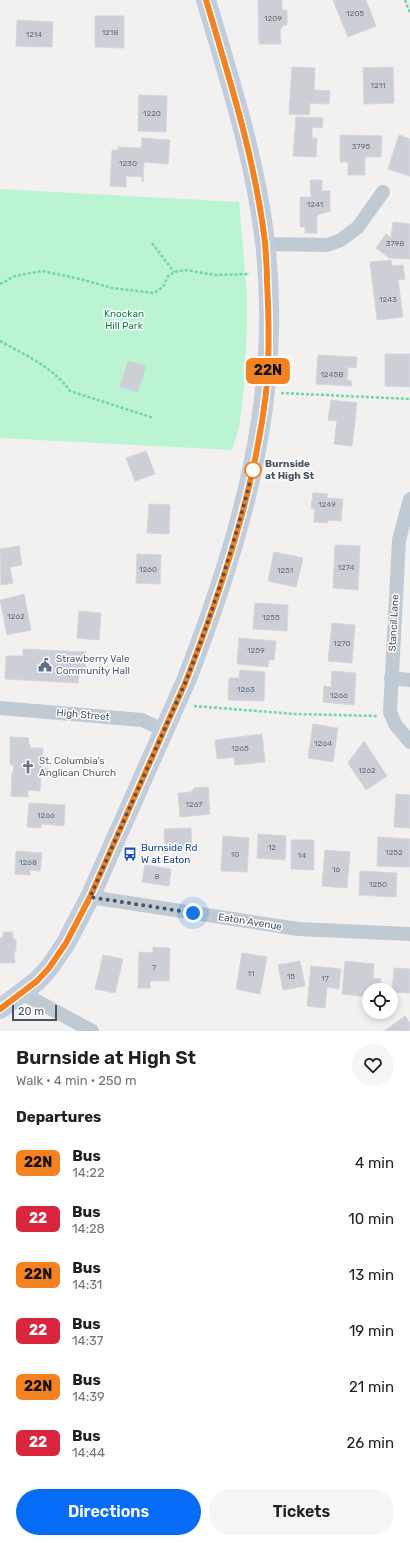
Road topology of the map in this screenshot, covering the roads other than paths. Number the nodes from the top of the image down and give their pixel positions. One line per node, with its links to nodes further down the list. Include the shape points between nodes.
1 (206, 0): 3 (street, via 246,137)
2 (383, 192): 3 (street, via 358,227 342,240 327,245)
3 (265, 244): 8 (street, via 270,328 266,393 257,452 222,579 197,652)
4 (410, 499): 5 (street, Stancil Lane, via 399,540)
5 (391, 678): 6 (street); 9 (street, Stancil Lane, via 390,712 395,724)
6 (410, 680)
7 (0, 708): 8 (street, High Street, via 142,720)
8 (164, 730): 10 (street)
9 (410, 742)
10 (90, 897): 11 (street, Eaton Avenue, via 298,929); 12 (street, via 66,943 49,968)
11 (410, 934)
12 (22, 993): 13 (street); 14 (street)
13 (0, 1009)
14 (92, 1031)

